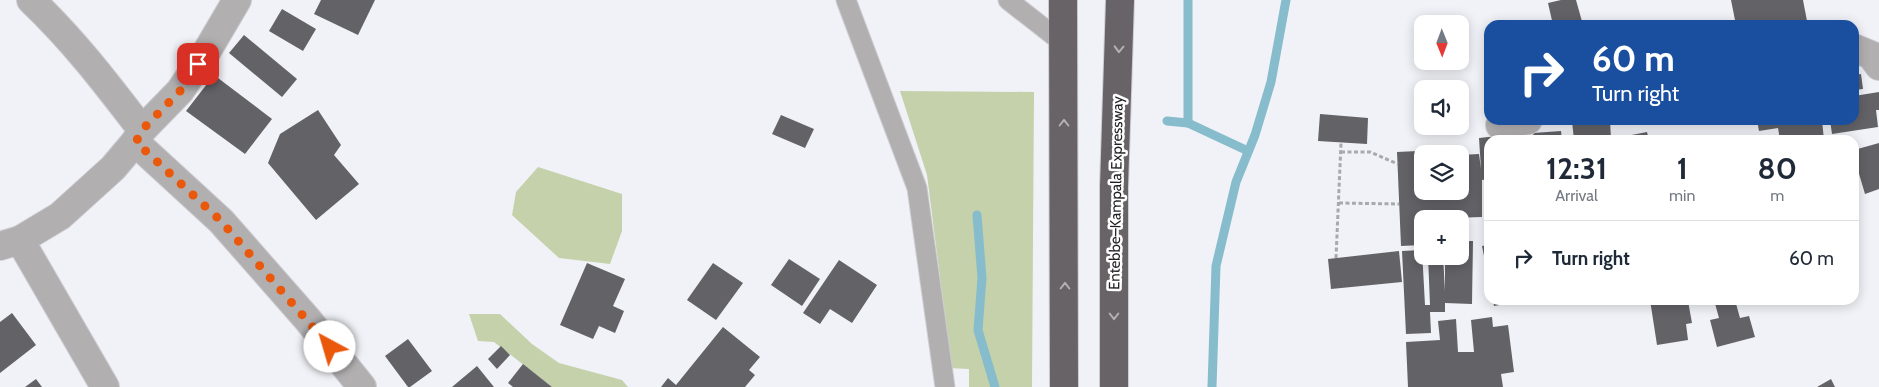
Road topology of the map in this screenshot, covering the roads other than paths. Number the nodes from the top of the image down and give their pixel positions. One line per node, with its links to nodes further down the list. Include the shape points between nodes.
1 (32, 0): 10 (street, via 95,68)
2 (237, 0): 10 (street, via 180,91)
3 (846, 0): 14 (lane, via 917,188)
4 (1008, 0): 7 (lane)
5 (1063, 0): 7 (highway)
6 (1120, 0): 16 (highway, Entebbe–Kampala Expressway, one-way to 16, via 1114,187)
7 (1064, 43): 15 (highway, one-way to 7)
8 (1859, 50): 9 (street, via 1871,55)
9 (1879, 66)
10 (139, 136): 11 (street, via 113,168 60,216); 13 (street, via 221,221)
11 (10, 243): 12 (street)
12 (104, 387)
13 (362, 387)
14 (945, 387)
15 (1064, 387)
16 (1114, 387)

